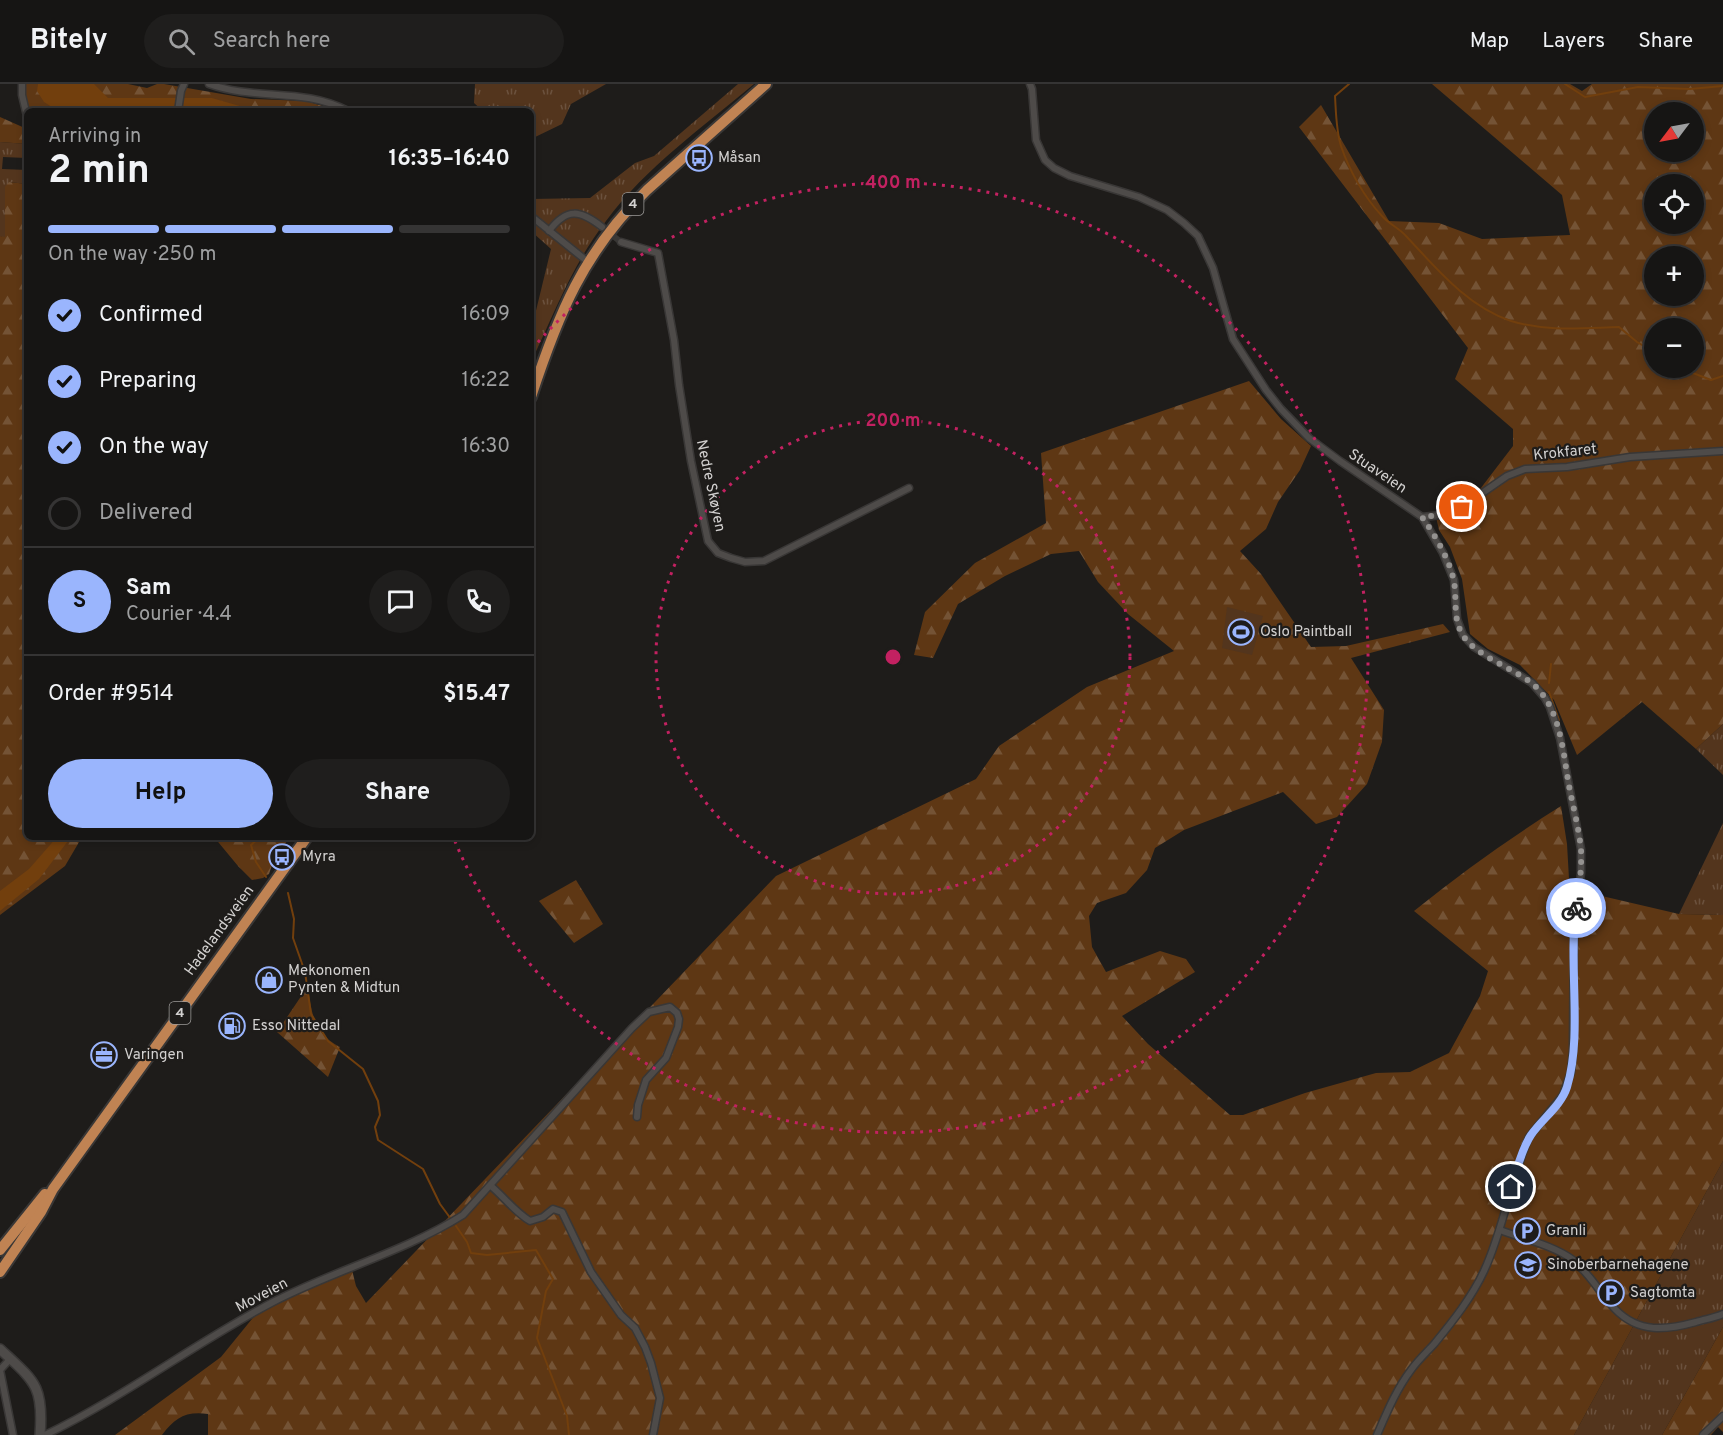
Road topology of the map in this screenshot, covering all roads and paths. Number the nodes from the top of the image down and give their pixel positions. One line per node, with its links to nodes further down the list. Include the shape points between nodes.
1 (22, 84): 6 (street)
2 (209, 84): 8 (street, via 247,94 309,96)
3 (766, 84): 13 (highway, 4, via 637,200)
4 (1030, 84): 17 (street, Stuaveien, via 1036,140 1046,160 1070,176 1139,197 1184,222 1207,252 1233,339 1281,409 1320,446)
5 (182, 87): 7 (street)
6 (25, 108)
7 (178, 108)
8 (342, 108)
9 (534, 218): 11 (street)
10 (602, 227): 11 (street, via 575,213)
11 (549, 231): 13 (street)
12 (621, 242): 16 (street, Nedre Skøyen, via 658,253 691,461 708,541 718,553 745,562 764,561)
13 (588, 262): 14 (highway, 4, via 561,311)
14 (534, 388)
15 (1723, 452): 17 (street, Krokfaret, via 1525,469 1507,476 1462,507)
16 (909, 488)
17 (1422, 517): 22 (street, Stuaveien, via 1454,580 1457,620 1463,635 1474,647 1520,674 1545,698 1560,738 1581,849 1574,926 1571,1072 1563,1095 1529,1137)
18 (305, 840): 21 (highway, Hadelandsveien / 4)
19 (637, 1117): 20 (street, Moveien, via 646,1080 666,1059 678,1028 677,1013 670,1007 649,1012 632,1028)
20 (491, 1186): 31 (street, Moveien, via 463,1215 436,1232 274,1302 82,1417); 32 (street, via 530,1221 553,1209 562,1212 591,1272 645,1347 660,1398)
21 (52, 1188): 23 (highway, Hadelandsveien / 4); 24 (highway, Hadelandsveien / 4, via 41,1212)
22 (1500, 1230): 25 (street, via 1571,1258 1621,1315 1638,1324 1667,1329); 33 (street, Stuaveien, via 1484,1271 1434,1344 1412,1368)
23 (0, 1250)
24 (0, 1272)
25 (1722, 1315)
26 (0, 1349): 27 (street)
27 (11, 1358): 28 (street); 31 (street, via 27,1372 38,1390)
28 (0, 1370): 30 (street)
29 (1723, 1416): 34 (street)
30 (13, 1435)
31 (42, 1435)
32 (653, 1435)
33 (1377, 1435)
34 (1703, 1435)

